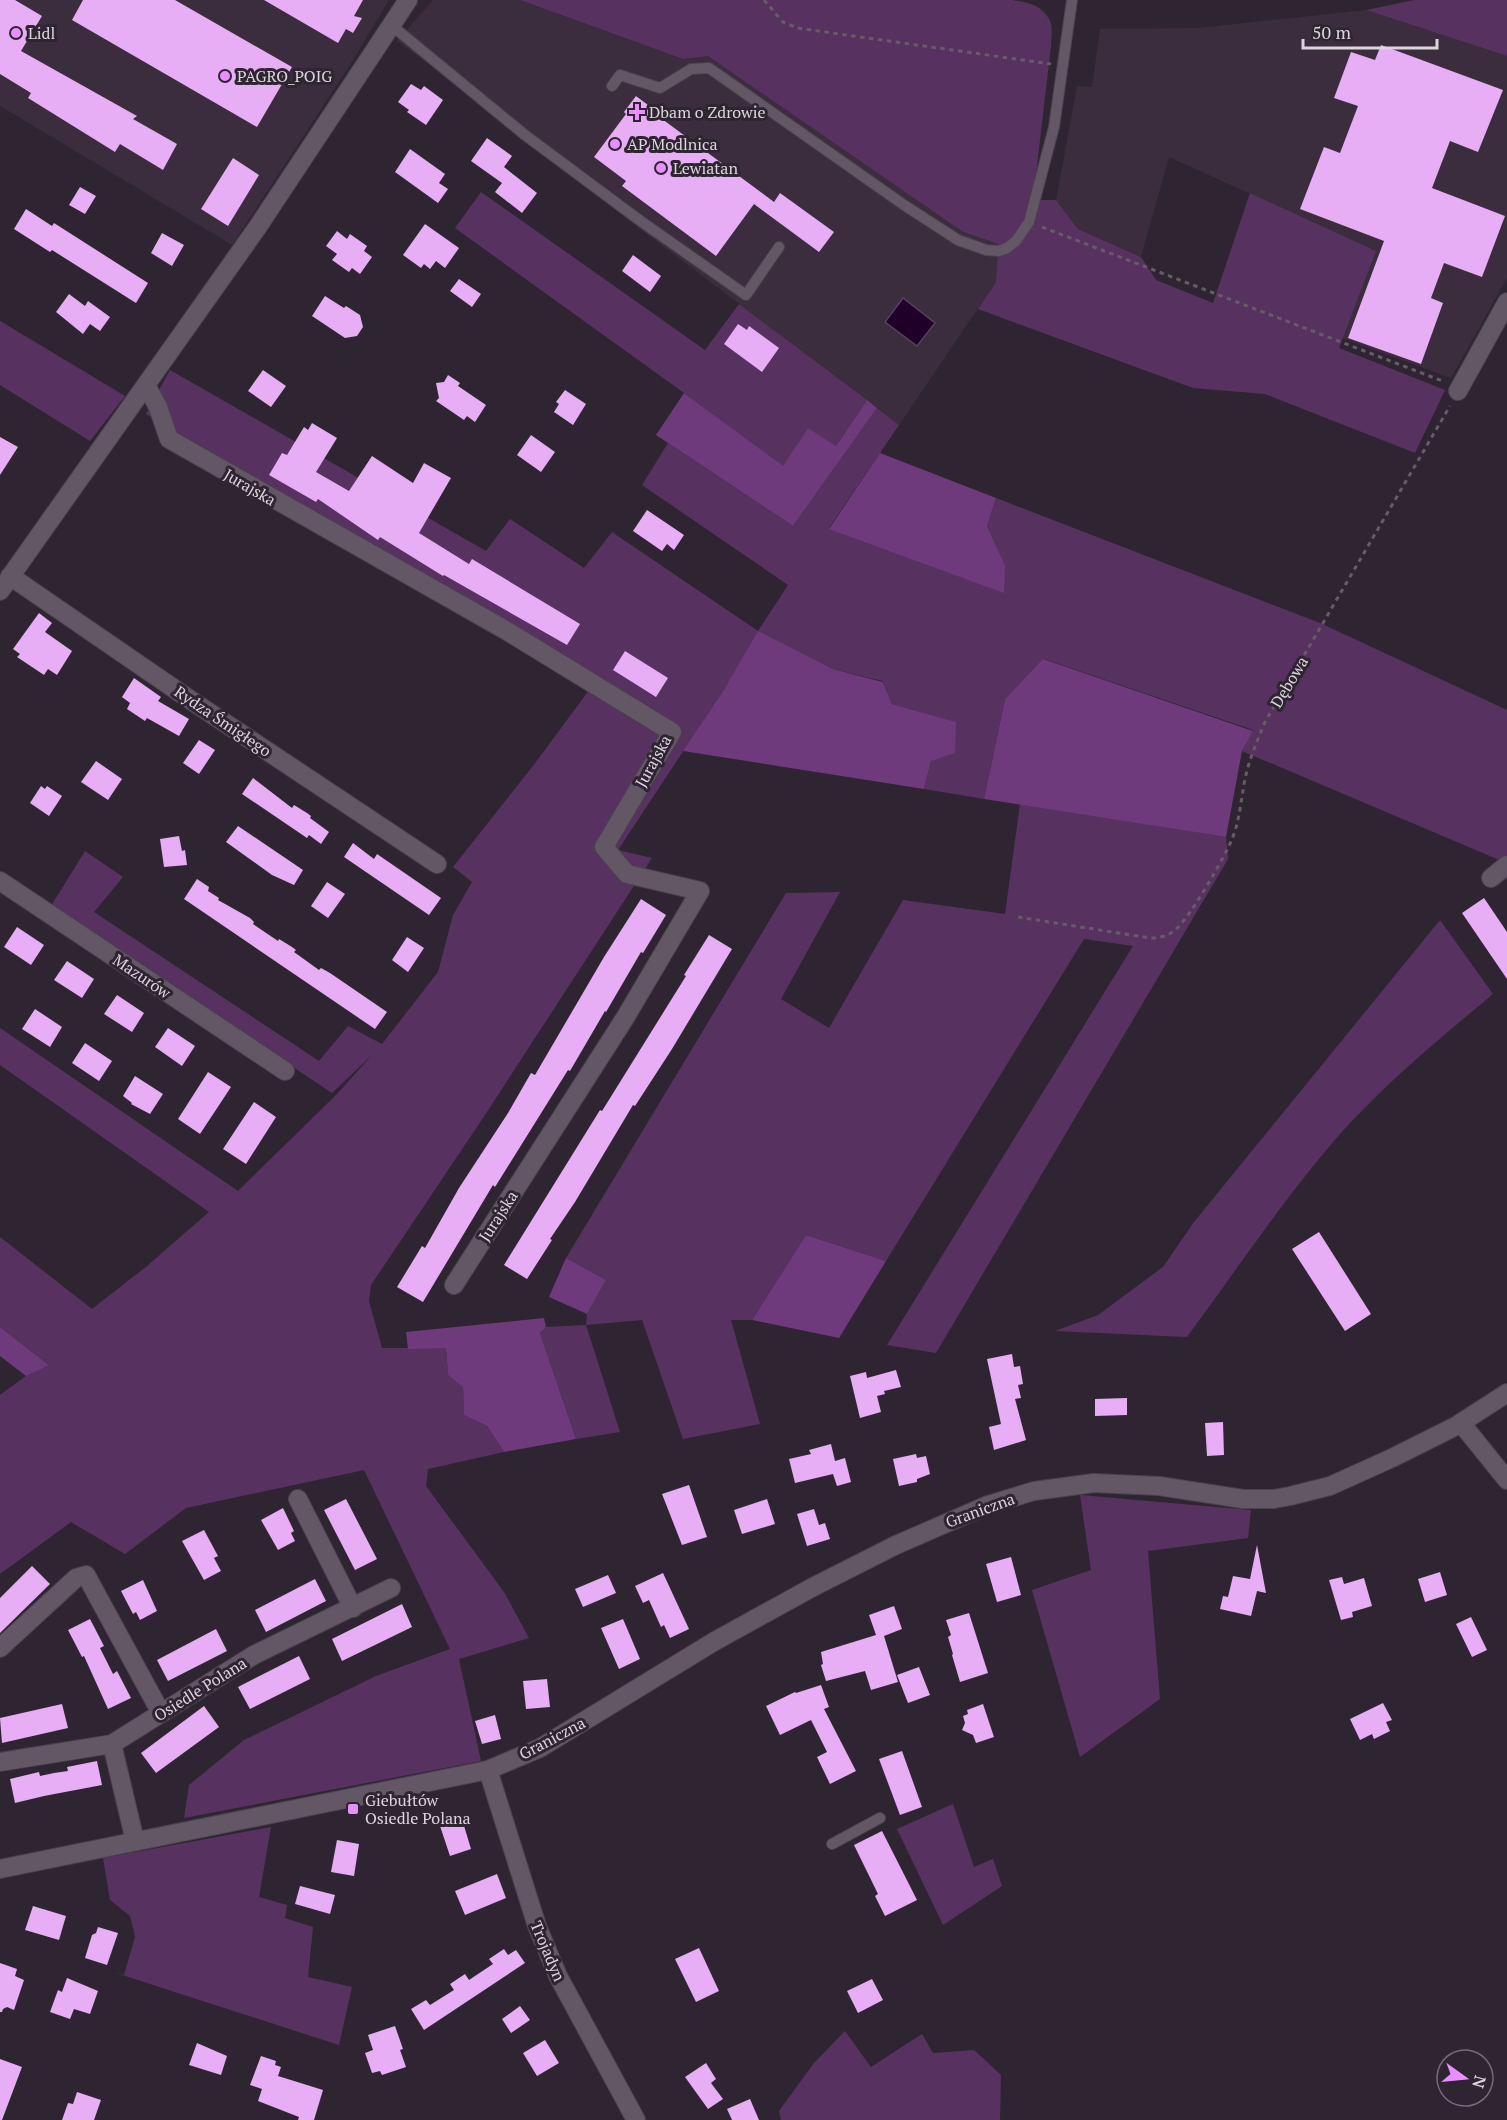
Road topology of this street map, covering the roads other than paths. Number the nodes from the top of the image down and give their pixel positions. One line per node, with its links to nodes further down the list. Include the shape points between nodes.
1 (408, 0): 3 (street)
2 (1072, 0): 4 (lane, via 1054,126 1029,222 1016,241 999,251 958,240 709,68 691,69 660,88 620,75)
3 (391, 25): 5 (lane, via 525,135 746,295); 7 (street, via 257,228)
4 (612, 86)
5 (779, 247)
6 (1507, 302): 8 (street)
7 (146, 385): 9 (street); 15 (street, Jurajska, via 169,439 507,631 672,732 604,847 627,874 700,891 626,1018)
8 (1459, 389)
9 (5, 583): 10 (street, Rydza Śmigłego)
10 (437, 864)
11 (1507, 865): 12 (street)
12 (1491, 878)
13 (0, 881): 14 (street, Mazurów)
14 (285, 1071)
15 (454, 1285)
16 (1507, 1393): 17 (street, Graniczna)
17 (1461, 1423): 18 (street); 26 (street, Graniczna, via 1330,1486 1290,1496 1243,1499 1158,1486 1094,1483 1034,1491 988,1505 813,1587 715,1641 540,1748)
18 (1507, 1480)
19 (298, 1499): 21 (street)
20 (391, 1588): 21 (street, Osiedle Polana)
21 (352, 1608): 23 (street, Osiedle Polana, via 254,1655)
22 (0, 1648): 23 (street, via 76,1578 86,1575)
23 (161, 1713): 24 (street, Osiedle Polana)
24 (111, 1744): 25 (street, Osiedle Polana); 28 (street)
25 (0, 1762)
26 (488, 1770): 28 (street, Graniczna); 31 (street, Trojadyn, via 537,1926 558,1976)
27 (880, 1818): 29 (lane)
28 (135, 1841): 30 (street, Graniczna)
29 (832, 1844)
30 (0, 1869)
31 (636, 2120)

